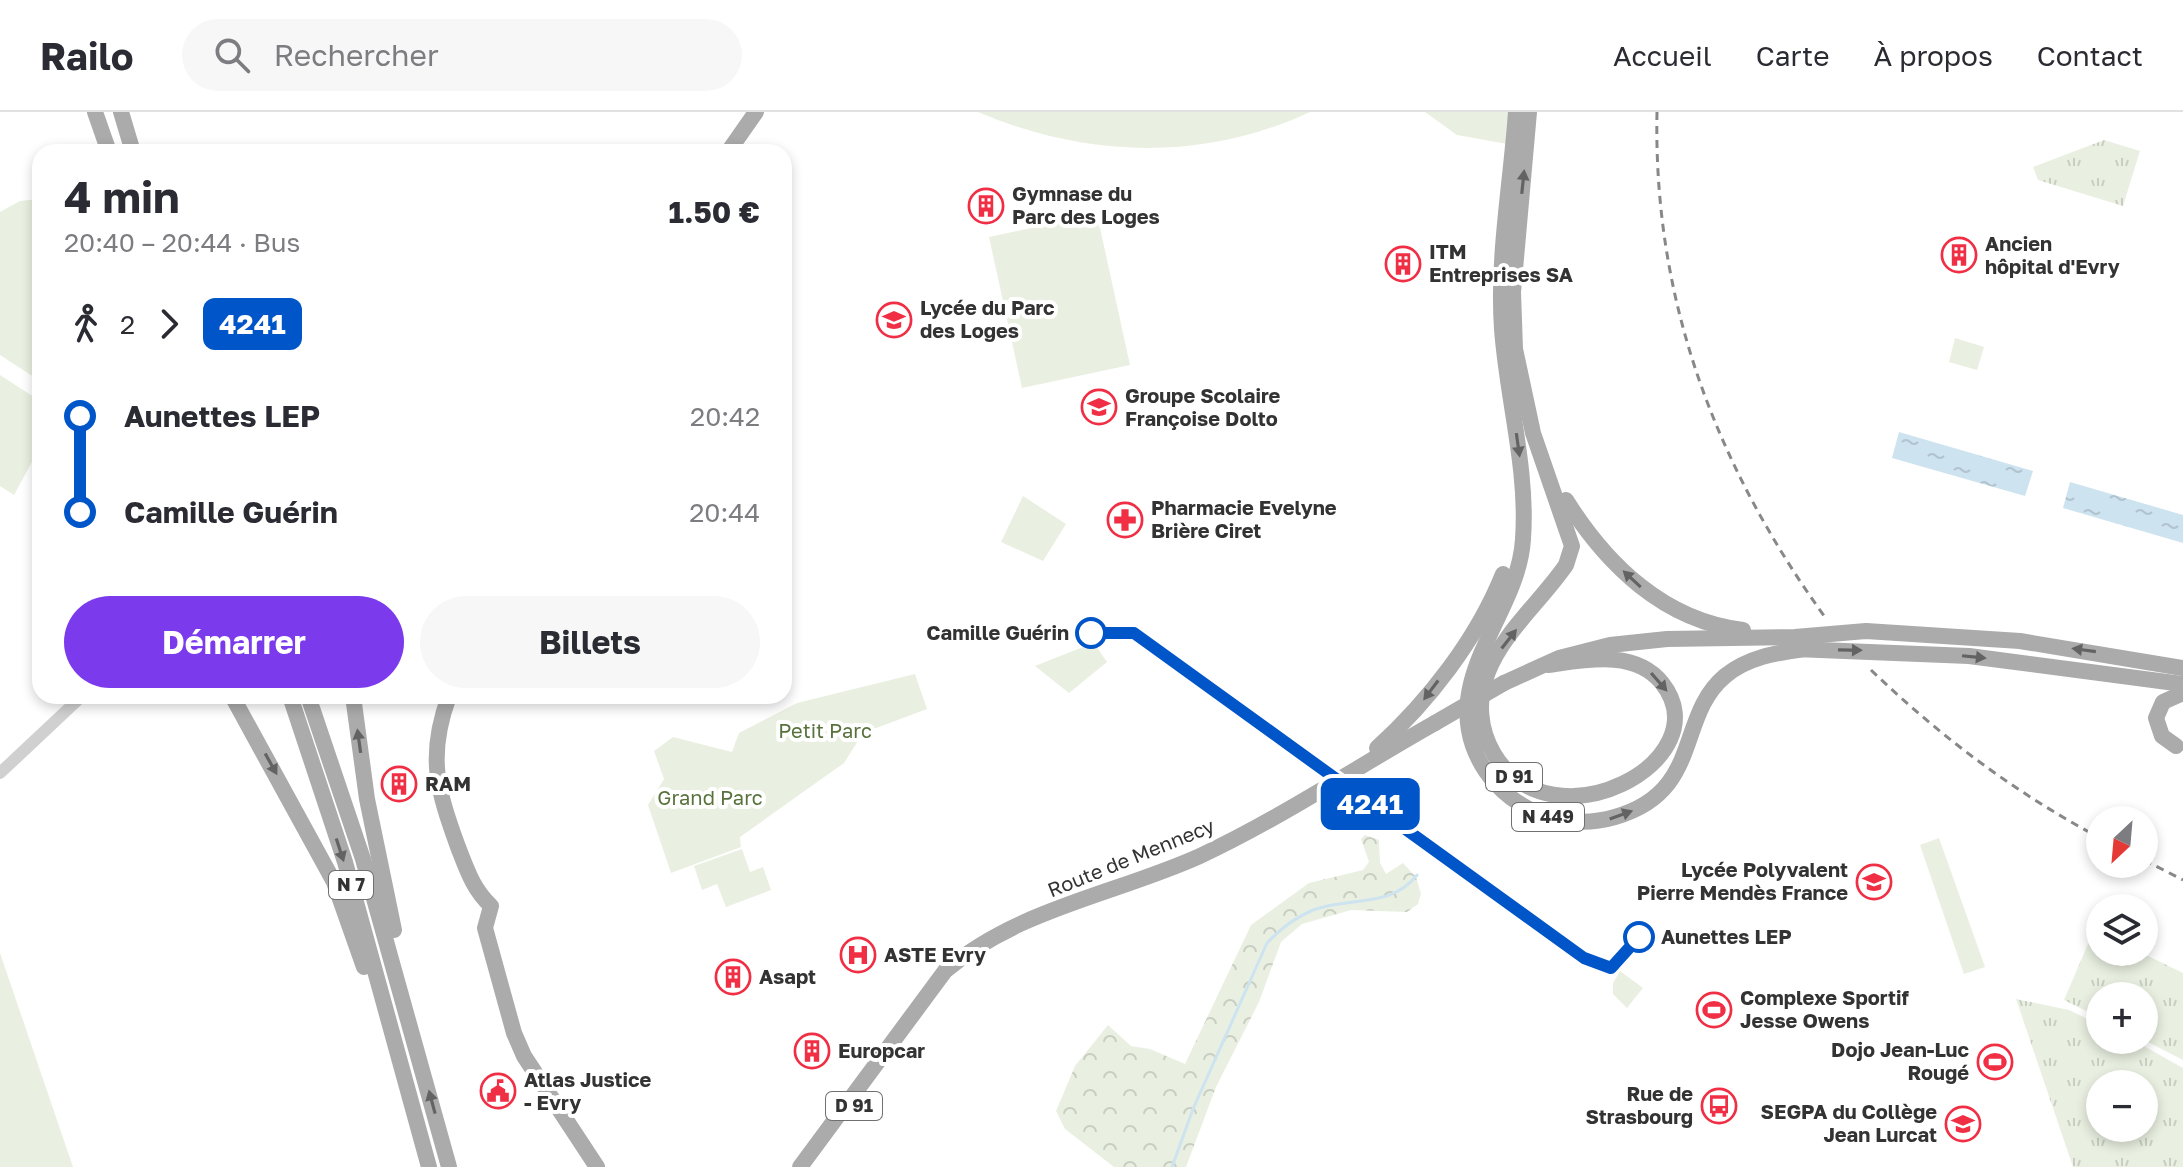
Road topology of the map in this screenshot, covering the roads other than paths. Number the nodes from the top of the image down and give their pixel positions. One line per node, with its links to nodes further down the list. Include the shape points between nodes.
1 (94, 112): 6 (main road)
2 (121, 112): 7 (main road)
3 (756, 112): 8 (main road)
4 (1516, 112): 10 (main road, D 91, one-way to 10, via 1501,300 1522,472)
5 (1529, 112): 9 (main road, D 91, one-way to 5, via 1523,395 1513,327)
6 (104, 144)
7 (131, 144)
8 (734, 144)
9 (1546, 469): 11 (main road, N 449, one-way to 9, via 1725,628 1670,608 1595,542); 12 (main road, D 91, one-way to 9, via 1631,662 1653,674 1672,704 1673,728 1658,758 1635,777 1592,796 1555,797 1516,780 1489,745 1481,715 1484,683 1496,656 1571,554 1571,535)
10 (1523, 525): 11 (main road, N 449, one-way to 11, via 1513,577 1474,669 1468,713 1473,745 1490,776 1530,811 1583,823 1640,807 1672,778 1711,691 1726,675); 25 (main road, D 91, one-way to 25, via 1497,589 1462,647 1415,712)
11 (1806, 642): 12 (main road, via 1795,637 1667,639 1610,645); 13 (main road, N 449, one-way to 11, via 1967,635 1866,631); 14 (main road, N 449, one-way to 14, via 1969,656)
12 (1556, 662): 25 (main road, D 91, bridge, via 1504,683)
13 (2183, 668)
14 (2183, 684)
15 (2183, 693): 24 (main road, via 2163,702 2156,718 2162,736)
16 (74, 704): 23 (street)
17 (82, 704): 23 (street)
18 (236, 704): 29 (main road, one-way to 29, via 334,882 393,1059)
19 (293, 704): 29 (main road, N 7, one-way to 29, via 345,862)
20 (311, 704): 28 (main road, N 7, via 363,859)
21 (354, 704): 28 (main road, one-way to 21, via 367,799)
22 (447, 704): 32 (main road, via 436,741 439,794 474,889 491,906 485,928 514,1033)
23 (36, 741): 26 (street)
24 (2176, 746)
25 (1358, 766): 27 (main road, Route de Mennecy / D 91, via 1200,856)
26 (0, 773)
27 (1000, 934): 33 (main road, Route de Mennecy / D 91, via 972,948 945,971); 34 (main road, Route de Mennecy / D 91, via 944,984)
28 (414, 1038): 31 (main road, N 7, one-way to 28)
29 (406, 1076): 30 (main road, N 7)
30 (429, 1167)
31 (449, 1167)
32 (597, 1167)
33 (800, 1167)
34 (811, 1167)

